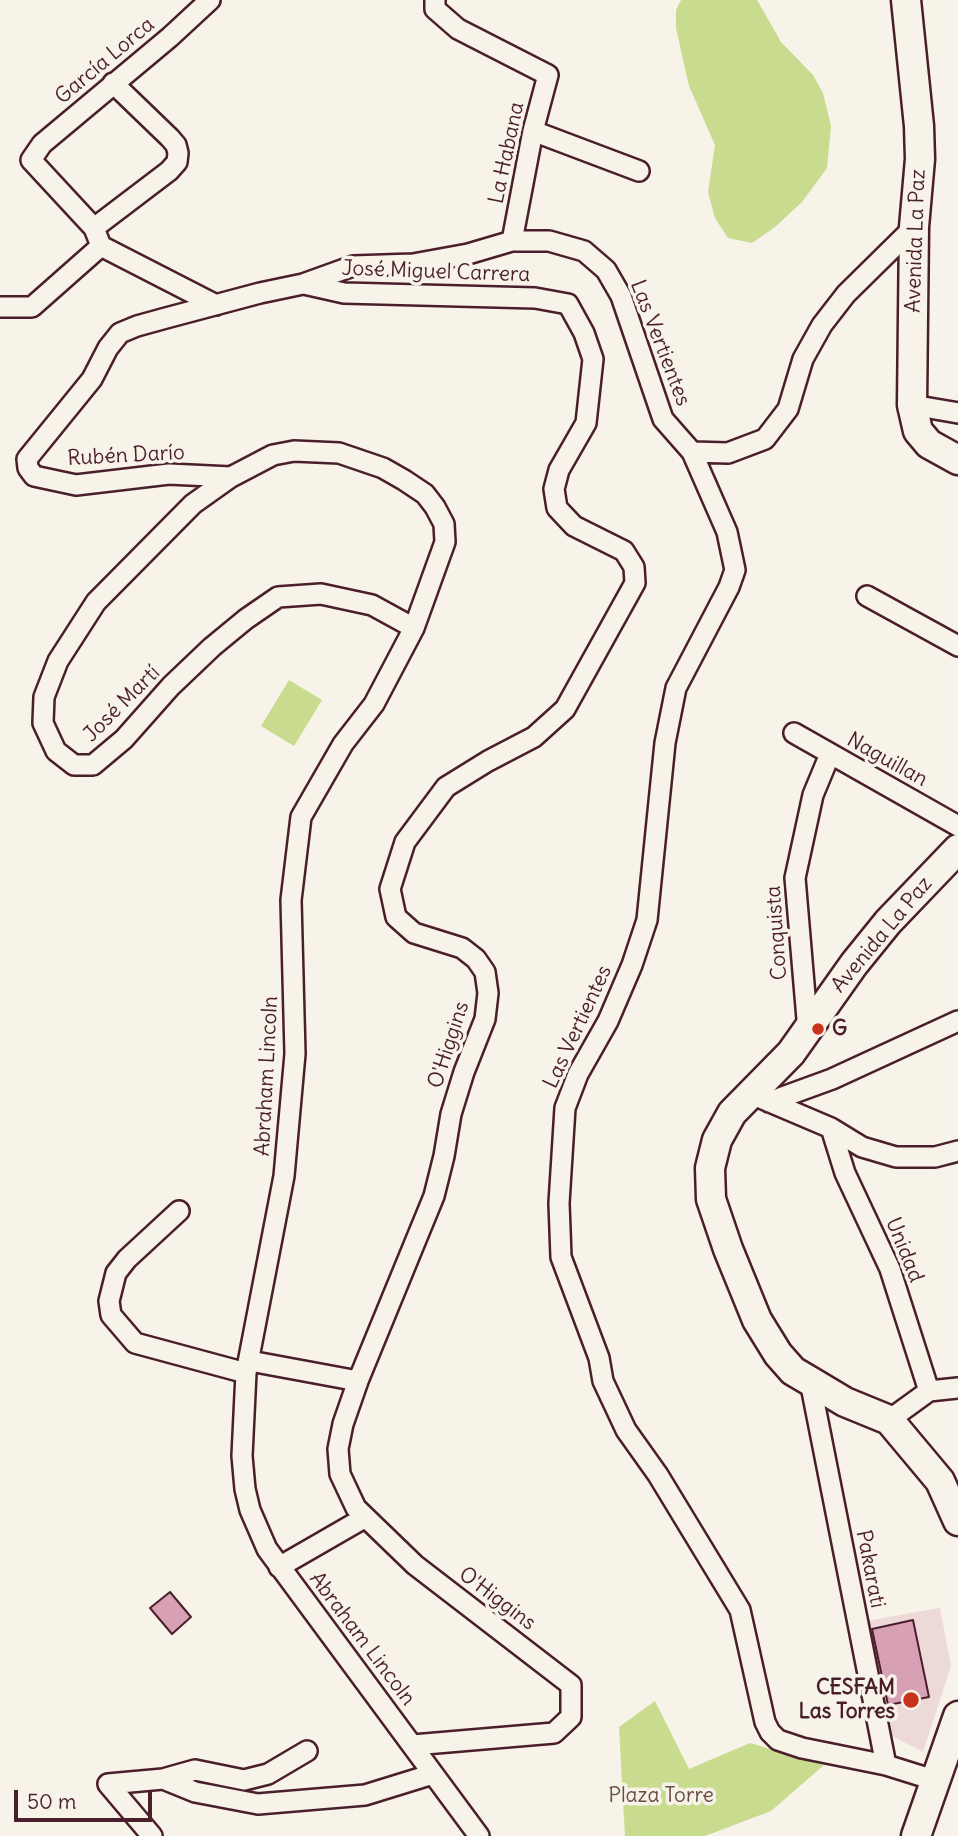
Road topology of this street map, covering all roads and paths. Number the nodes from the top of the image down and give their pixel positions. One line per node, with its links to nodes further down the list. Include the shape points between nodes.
1 (210, 0): 4 (street, García Lorca)
2 (435, 0): 5 (street, La Habana, via 435,9 458,29 548,75)
3 (906, 0): 7 (street, Avenida La Paz, via 919,126)
4 (113, 83): 8 (street, via 170,138 178,153 169,171); 8 (street, García Lorca, via 31,159)
5 (533, 131): 6 (street); 9 (street, La Habana)
6 (639, 171)
7 (914, 227): 14 (street, Avenida La Paz); 16 (street, via 846,294 822,325 803,359 788,409 765,439 728,453)
8 (98, 237): 11 (street); 13 (street, via 32,307)
9 (512, 241): 10 (street, José Miguel Carrera, via 412,264 353,266); 16 (street, Las Vertientes, via 550,242 584,251 607,270 621,296 663,419)
10 (303, 284): 11 (street, José Miguel Carrera); 12 (street, José Miguel Carrera, via 344,293 535,298)
11 (216, 304): 18 (street, José Miguel Carrera, via 120,334 92,379 27,459)
12 (568, 304): 34 (street, O'Higgins, via 593,359 586,423 559,470 554,489 557,508 574,526 624,551 634,567 635,583 565,709 534,737 446,787 405,842 390,889 396,917 414,933 462,948 476,959 485,972 488,993 485,1019 451,1114 434,1196)
13 (0, 307)
14 (912, 405): 15 (street); 17 (street, Avenida La Paz, via 918,431 929,444)
15 (958, 413)
16 (692, 452): 45 (street, Las Vertientes, via 727,533 735,570 676,688 665,743 648,920 608,1021 565,1108 561,1257 599,1358 603,1381 626,1430 740,1610 770,1732 778,1740 802,1748)
17 (958, 460)
18 (28, 468): 19 (street, Rubén Darío, via 34,476 76,485 169,474)
19 (231, 477): 21 (street, Abraham Lincoln, via 273,455 317,451 339,453 383,468 425,494 444,524 444,542); 21 (street, José Martí, via 193,503 96,602 58,661 44,696 43,723 56,751 75,765 93,765 212,647 278,597 321,594 372,605)
20 (867, 596): 22 (street)
21 (414, 628): 33 (street, Abraham Lincoln, via 374,704 343,744 301,817 291,900 295,1054 284,1176)
22 (958, 646)
23 (794, 733): 24 (street, Naguillan)
24 (830, 754): 25 (street, Naguillan); 28 (street, Conquista, via 813,795 795,878)
25 (958, 826)
26 (958, 849): 28 (street, Avenida La Paz, via 888,922)
27 (958, 1021): 29 (street, via 832,1079)
28 (808, 1031): 29 (street, Avenida La Paz)
29 (760, 1098): 30 (street); 35 (street, Avenida La Paz, via 732,1113 717,1140 710,1168 711,1199 757,1320 778,1354)
30 (831, 1128): 31 (street, via 862,1147 896,1157 935,1157); 37 (street, Unidad, via 845,1173 890,1269)
31 (958, 1151)
32 (179, 1212): 33 (street, via 116,1273 111,1315 135,1343)
33 (248, 1367): 34 (street); 41 (street, Abraham Lincoln, via 242,1456 245,1489 257,1530)
34 (358, 1381): 39 (street, O'Higgins, via 340,1436 339,1461 349,1497)
35 (810, 1381): 38 (street, Avenida La Paz); 45 (street, Pakarati)
36 (958, 1388): 37 (street)
37 (929, 1391): 38 (street)
38 (888, 1420): 40 (street, via 940,1480)
39 (364, 1518): 41 (street); 43 (street, O'Higgins, via 415,1565 572,1685 571,1717 554,1733)
40 (958, 1521)
41 (279, 1567): 43 (street, Abraham Lincoln)
42 (958, 1716): 48 (street)
43 (413, 1745): 46 (street, Abraham Lincoln)
44 (307, 1751): 47 (street, via 268,1774 244,1780 195,1770)
45 (886, 1765): 48 (street, Las Vertientes)
46 (433, 1774): 47 (street, via 365,1795 258,1804 195,1792); 50 (street, Abraham Lincoln)
47 (163, 1779): 49 (street, via 108,1784)
48 (934, 1780): 51 (street)
49 (152, 1836)
50 (479, 1836)
51 (916, 1836)

